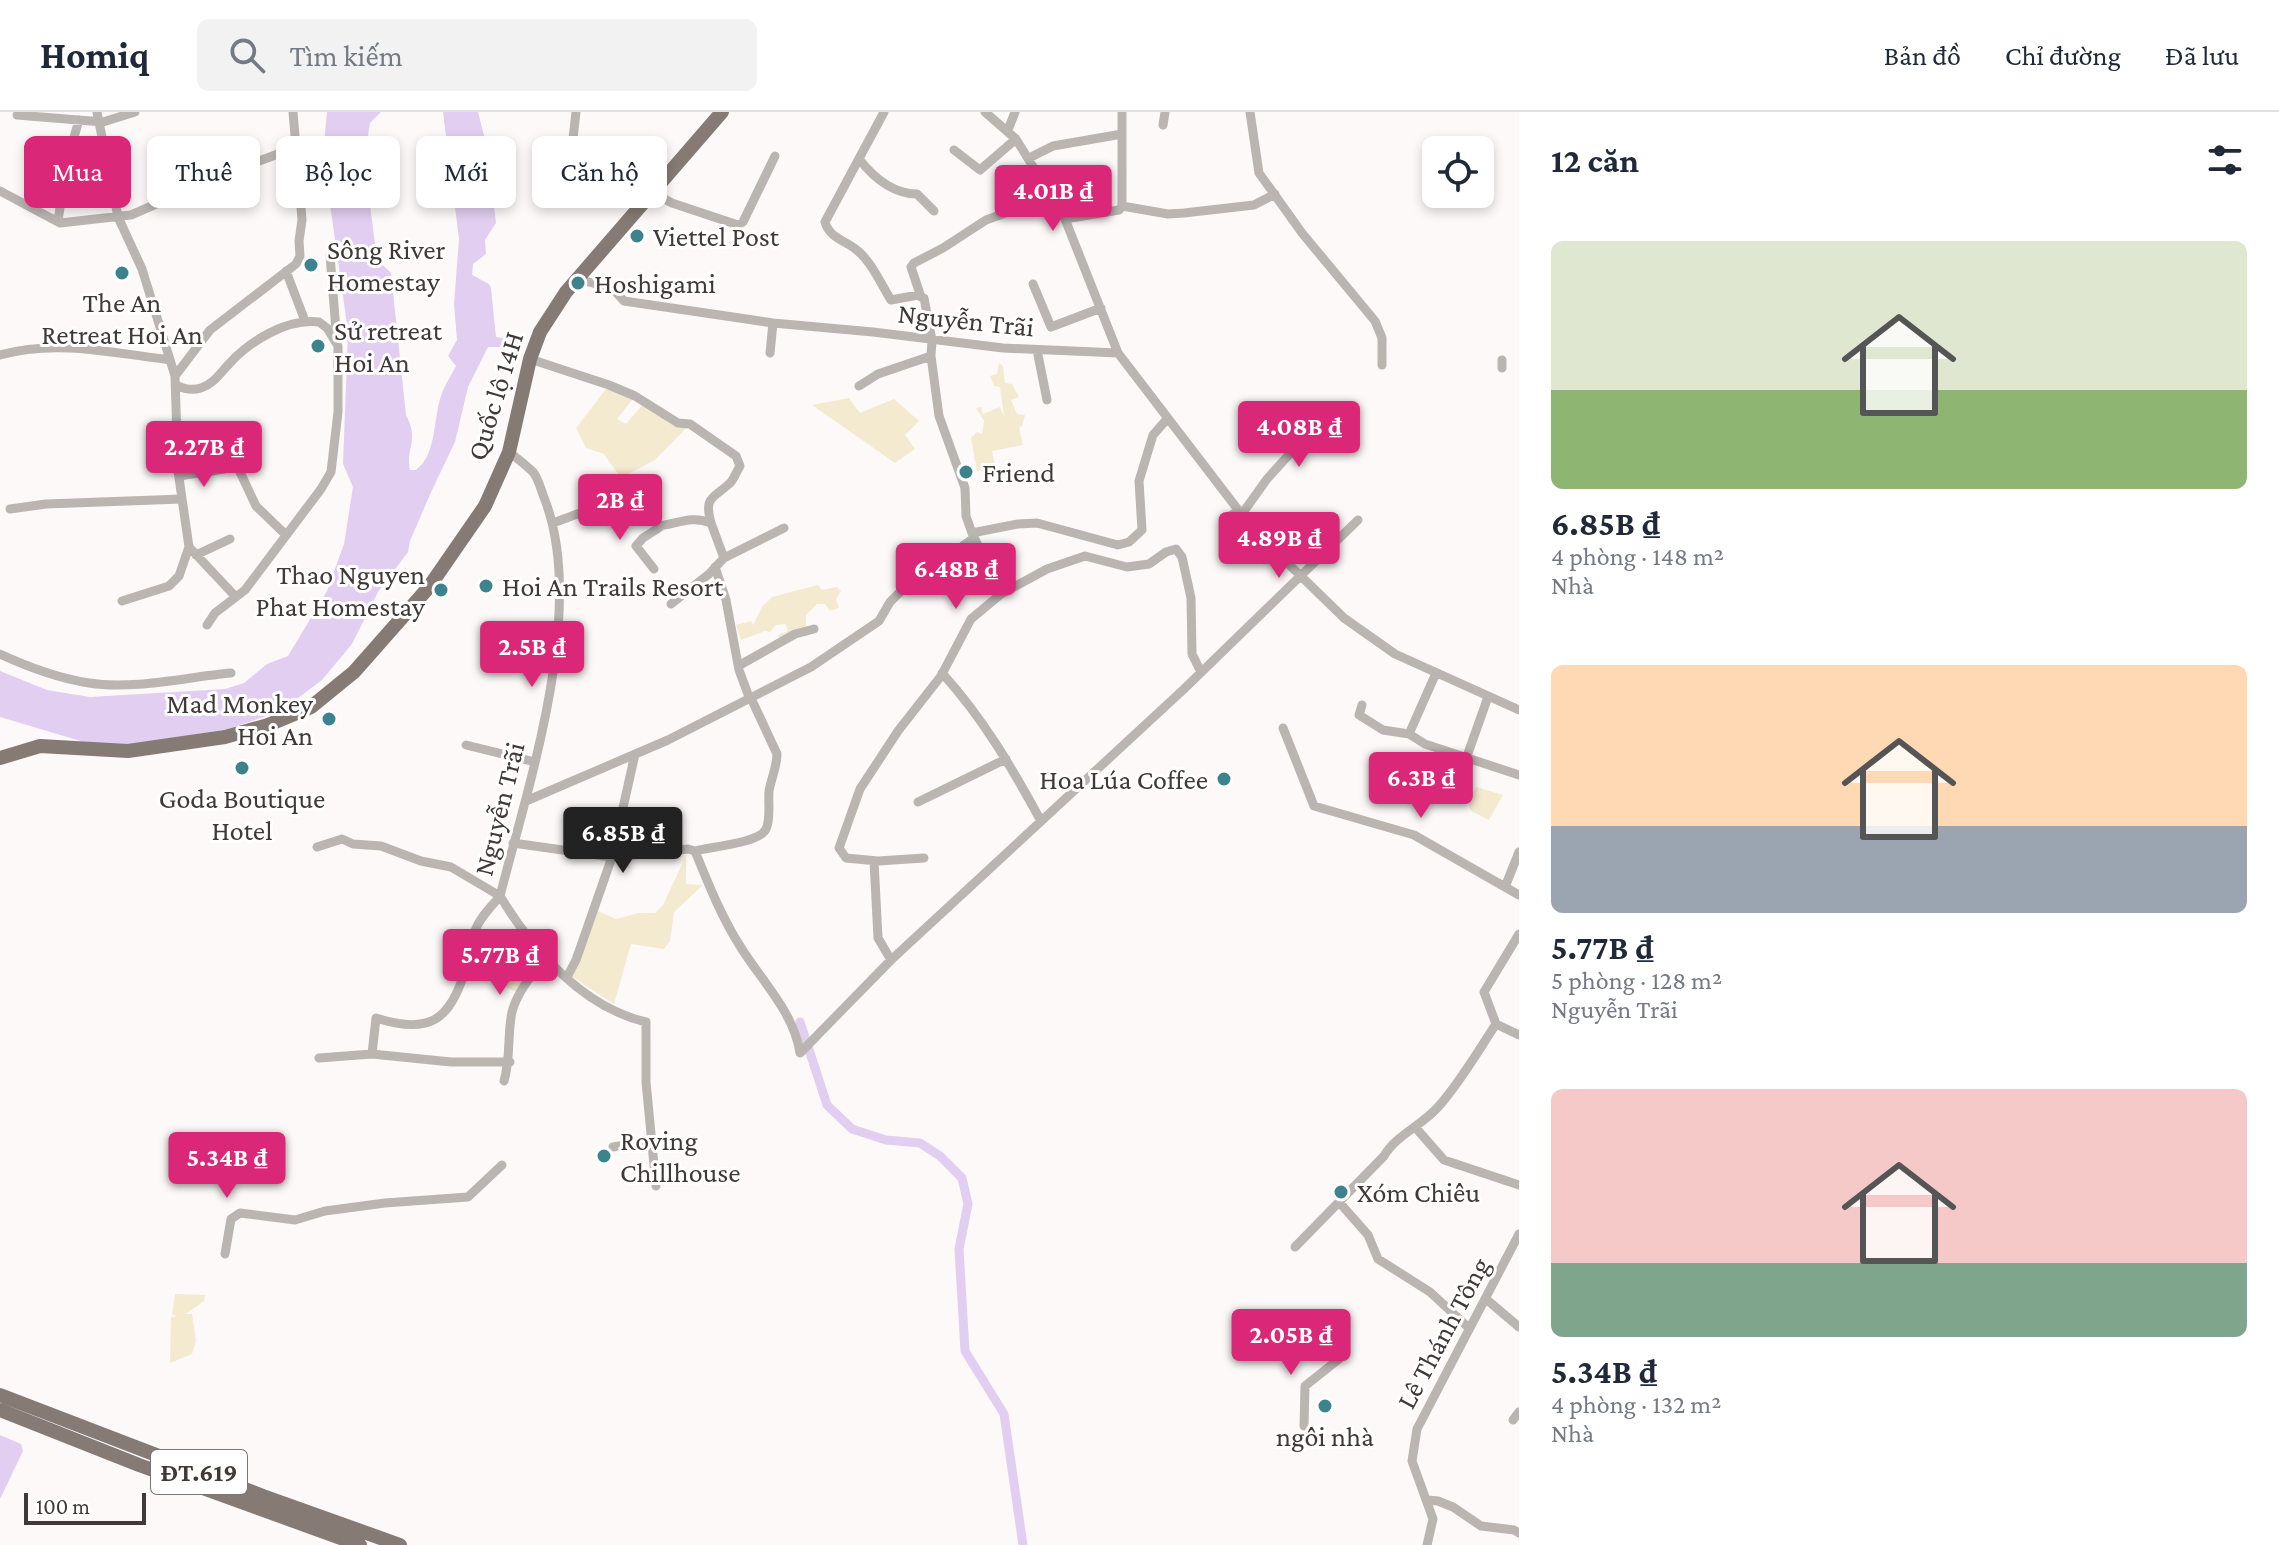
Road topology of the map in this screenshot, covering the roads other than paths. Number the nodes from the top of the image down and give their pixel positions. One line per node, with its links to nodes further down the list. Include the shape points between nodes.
1 (135, 112): 12 (street)
2 (293, 112): 17 (street)
3 (576, 112): 18 (street)
4 (722, 112): 25 (main road, Quốc lộ 14H)
5 (884, 112): 24 (street)
6 (985, 112): 15 (street)
7 (1015, 112): 15 (street)
8 (1122, 112): 16 (street)
9 (1165, 112): 14 (street)
10 (1250, 112): 27 (street, via 1259,173)
11 (17, 115): 13 (street)
12 (98, 117): 13 (street); 34 (street)
13 (79, 120): 36 (street)
14 (1163, 125)
15 (1008, 130): 19 (street)
16 (1122, 134): 23 (street, via 1053,146); 30 (street)
17 (294, 136)
18 (573, 136)
19 (1016, 139): 20 (street, via 980,170); 23 (street)
20 (954, 150)
21 (276, 155): 34 (street)
22 (775, 156): 29 (street, via 738,225)
23 (1029, 158): 28 (street)
24 (859, 159): 33 (street, via 871,175 903,194 917,194); 41 (street, via 825,222 827,229 862,255 891,300)
25 (667, 176)
26 (0, 191): 36 (street)
27 (1275, 194): 30 (street, via 1254,205 1198,212 1168,214); 54 (street, via 1375,321)
28 (1052, 196): 35 (street); 41 (street, via 986,220 914,263)
29 (667, 201)
30 (1122, 206): 35 (street)
31 (301, 208): 38 (street, via 300,256)
32 (639, 208): 39 (main road, Quốc lộ 14H)
33 (934, 211)
34 (118, 217): 36 (street); 53 (street, via 142,269)
35 (1065, 219): 42 (street)
36 (58, 221)
37 (330, 255): 46 (street)
38 (286, 271): 43 (street); 55 (street, via 210,330)
39 (577, 279): 44 (street, Nguyễn Trãi, via 612,288 624,301); 52 (main road, Quốc lộ 14H, via 540,332)
40 (1033, 284): 42 (street, via 1051,327)
41 (921, 297): 45 (street)
42 (1101, 308): 49 (street)
43 (305, 321): 46 (street, via 327,328); 55 (street, via 263,337 201,388 185,390)
44 (773, 323): 45 (street, Nguyễn Trãi); 48 (street)
45 (932, 340): 47 (street, Nguyễn Trãi); 51 (street)
46 (338, 346): 73 (street, via 331,472)
47 (1037, 350): 49 (street, Nguyễn Trãi); 57 (street)
48 (770, 353)
49 (1118, 353): 58 (street)
50 (0, 355): 53 (street, via 64,346)
51 (931, 356): 56 (street); 74 (street, via 939,416 965,488)
52 (530, 359): 60 (main road, Quốc lộ 14H); 70 (street, via 635,396 678,423 704,432 736,456 740,466 734,478 709,502)
53 (170, 360): 55 (street)
54 (1382, 360)
55 (176, 380): 63 (street)
56 (859, 386)
57 (1047, 400)
58 (1168, 418): 66 (street); 74 (street, via 1153,435 1143,465 1138,487 1142,530 1129,542 1118,545 1037,523)
59 (1276, 428): 66 (street, via 1295,447)
60 (509, 452): 69 (street, Nguyễn Trãi, via 535,474); 102 (main road, Quốc lộ 14H, via 485,506 429,587 354,672 311,707 225,737 154,750 40,746)
61 (224, 469): 63 (street)
62 (240, 472): 73 (street, via 256,506)
63 (179, 476): 64 (street)
64 (182, 499): 65 (street); 76 (street)
65 (10, 509)
66 (1241, 512): 67 (street); 80 (street)
67 (1224, 519)
68 (1358, 520): 80 (street)
69 (553, 523): 71 (street, via 639,491); 104 (street, Nguyễn Trãi, via 561,594)
70 (711, 523): 71 (street, via 690,519); 77 (street)
71 (660, 527): 79 (street, via 636,546)
72 (784, 528): 77 (street)
73 (286, 535): 82 (street)
74 (973, 536): 81 (street); 93 (street, via 903,589 879,621 811,667)
75 (230, 539): 76 (street)
76 (192, 551): 82 (street); 83 (street, via 169,586)
77 (724, 558): 78 (street)
78 (715, 567): 84 (street); 88 (street)
79 (654, 569)
80 (1299, 577): 89 (street); 92 (street, via 1369,636)
81 (1001, 594): 89 (street, via 1085,556 1127,567 1149,564 1176,549 1191,598 1192,654); 91 (street, via 965,627)
82 (235, 596): 85 (street)
83 (122, 601)
84 (671, 604)
85 (207, 625)
86 (814, 629): 88 (street)
87 (0, 654): 90 (street, via 91,683)
88 (740, 665): 93 (street)
89 (1201, 672): 108 (street)
90 (231, 673)
91 (942, 673): 103 (street); 115 (street, via 877,761 849,813 839,848 846,858)
92 (1436, 673): 94 (street); 98 (street)
93 (750, 697): 100 (street); 111 (street, via 777,754 767,827 748,841)
94 (1488, 697): 96 (street); 101 (street)
95 (1362, 705): 98 (street, via 1359,715 1365,720 1383,730)
96 (1519, 710)
97 (1283, 728): 116 (street, via 1314,806 1414,835)
98 (1409, 734): 101 (street)
99 (466, 745): 104 (street)
100 (635, 754): 106 (street); 113 (street)
101 (1467, 756): 105 (street)
102 (0, 758)
103 (1006, 759): 107 (street); 108 (street)
104 (535, 762): 106 (street, Nguyễn Trãi)
105 (1519, 775)
106 (526, 801): 109 (street, Nguyễn Trãi)
107 (918, 802)
108 (1041, 821): 121 (street)
109 (513, 843): 113 (street); 118 (street, Nguyễn Trãi)
110 (317, 847): 118 (street, via 342,839 381,846 451,867)
111 (695, 851): 113 (street); 121 (street, via 719,907 790,1024 800,1053)
112 (1519, 852): 116 (street)
113 (612, 857): 122 (street)
114 (924, 858): 115 (street)
115 (874, 861): 121 (street, via 878,938)
116 (1505, 887): 117 (street)
117 (1519, 895)
118 (500, 896): 120 (street, Nguyễn Trãi); 125 (street, via 475,929 463,979 448,1006 425,1025 376,1018)
119 (1519, 934): 123 (street, via 1484,992)
120 (544, 957): 122 (street, Nguyễn Trãi); 127 (street, via 514,1007)
121 (891, 960)
122 (567, 977): 130 (street, Nguyễn Trãi, via 609,1009 646,1022)
123 (1496, 1024): 124 (street); 129 (street, via 1439,1107)
124 (1519, 1035)
125 (372, 1054): 126 (street); 127 (street)
126 (319, 1058)
127 (510, 1062): 128 (street)
128 (504, 1081)
129 (1415, 1127): 133 (street, via 1444,1160); 135 (street, via 1390,1146)
130 (650, 1141): 131 (street); 134 (street)
131 (613, 1147)
132 (502, 1165): 138 (street, via 468,1197 385,1203 295,1220 240,1213 231,1219)
133 (1519, 1185)
134 (656, 1186)
135 (1339, 1202): 137 (street); 141 (street, via 1368,1235 1378,1259 1430,1292)
136 (1519, 1234): 139 (street, Lê Thánh Tông)
137 (1295, 1247)
138 (225, 1254)
139 (1486, 1299): 140 (street); 141 (street, Lê Thánh Tông)
140 (1519, 1327)
141 (1469, 1328): 146 (street, Lê Thánh Tông, via 1417,1429 1412,1461)
142 (1339, 1359): 145 (street, via 1305,1386)
143 (0, 1395): 149 (main road, ĐT.619)
144 (0, 1410): 148 (main road, ĐT.619)
145 (1304, 1426)
146 (1427, 1500): 147 (street, via 1453,1507 1481,1526); 150 (street, Lê Thánh Tông, via 1433,1519)
147 (1519, 1533)
148 (360, 1545)
149 (400, 1545)
150 (1427, 1545)

